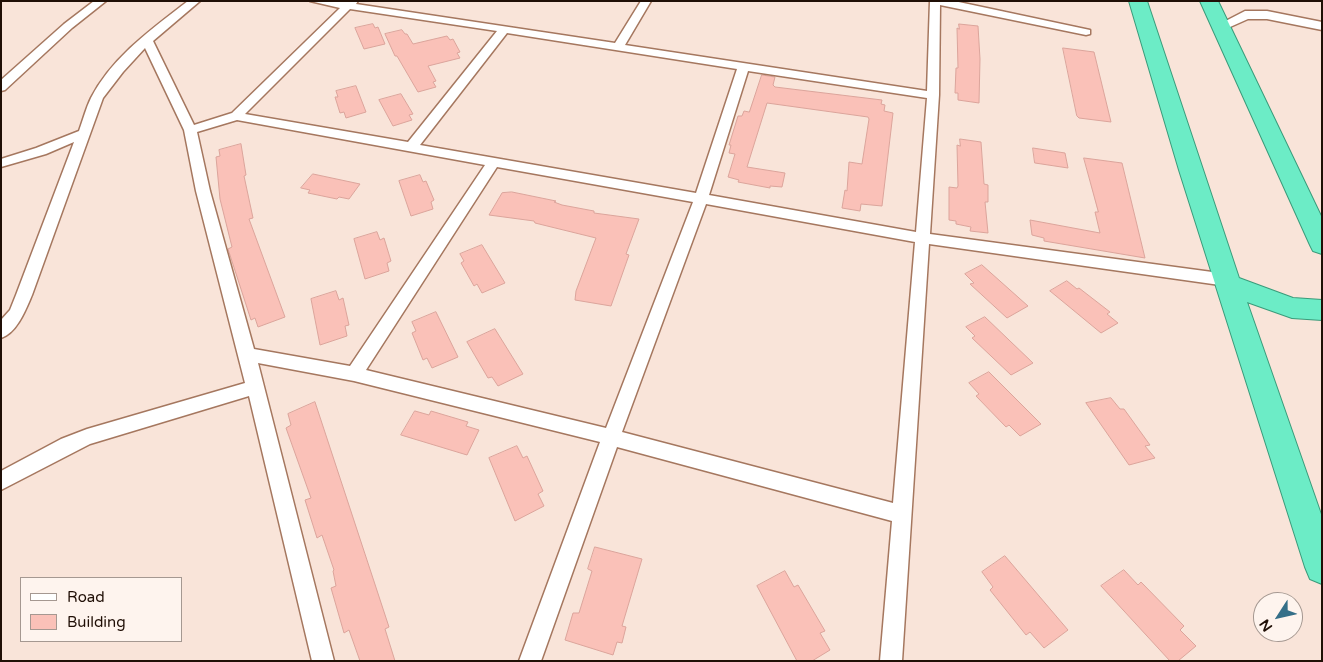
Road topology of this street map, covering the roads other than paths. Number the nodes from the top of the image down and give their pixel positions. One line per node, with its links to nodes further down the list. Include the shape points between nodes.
1 (102, 1): 18 (street, via 68,26)
2 (195, 1): 15 (street)
3 (315, 1): 8 (street)
4 (646, 1): 16 (street)
5 (935, 1): 14 (street); 19 (street)
6 (1210, 1): 12 (highway)
7 (1242, 1): 10 (street)
8 (351, 4): 13 (street); 20 (street)
9 (1135, 4): 29 (highway)
10 (1322, 16)
11 (1322, 26): 12 (street, via 1245,15)
12 (1221, 27): 28 (highway)
13 (504, 30): 16 (street); 23 (street)
14 (1086, 32)
15 (146, 39): 21 (street); 22 (street, via 114,72 97,98)
16 (618, 47): 17 (street)
17 (744, 67): 19 (street); 26 (street)
18 (1, 87)
19 (933, 95): 27 (street)
20 (236, 116): 21 (street); 23 (street)
21 (190, 130): 32 (street)
22 (84, 133): 25 (street); 31 (street, via 24,295 16,313)
23 (412, 146): 24 (street)
24 (494, 161): 26 (street); 33 (street)
25 (1, 163)
26 (701, 198): 27 (street); 35 (street)
27 (922, 238): 29 (street); 37 (street)
28 (1322, 245)
29 (1228, 283): 30 (highway, via 1292,308); 38 (highway)
30 (1322, 310)
31 (1, 332)
32 (246, 354): 33 (street); 34 (street)
33 (354, 374): 35 (street)
34 (255, 387): 36 (street, via 87,437); 39 (street)
35 (610, 437): 37 (street); 40 (street)
36 (1, 480)
37 (900, 514): 41 (street)
38 (1322, 567)
39 (323, 661)
40 (530, 661)
41 (891, 661)

